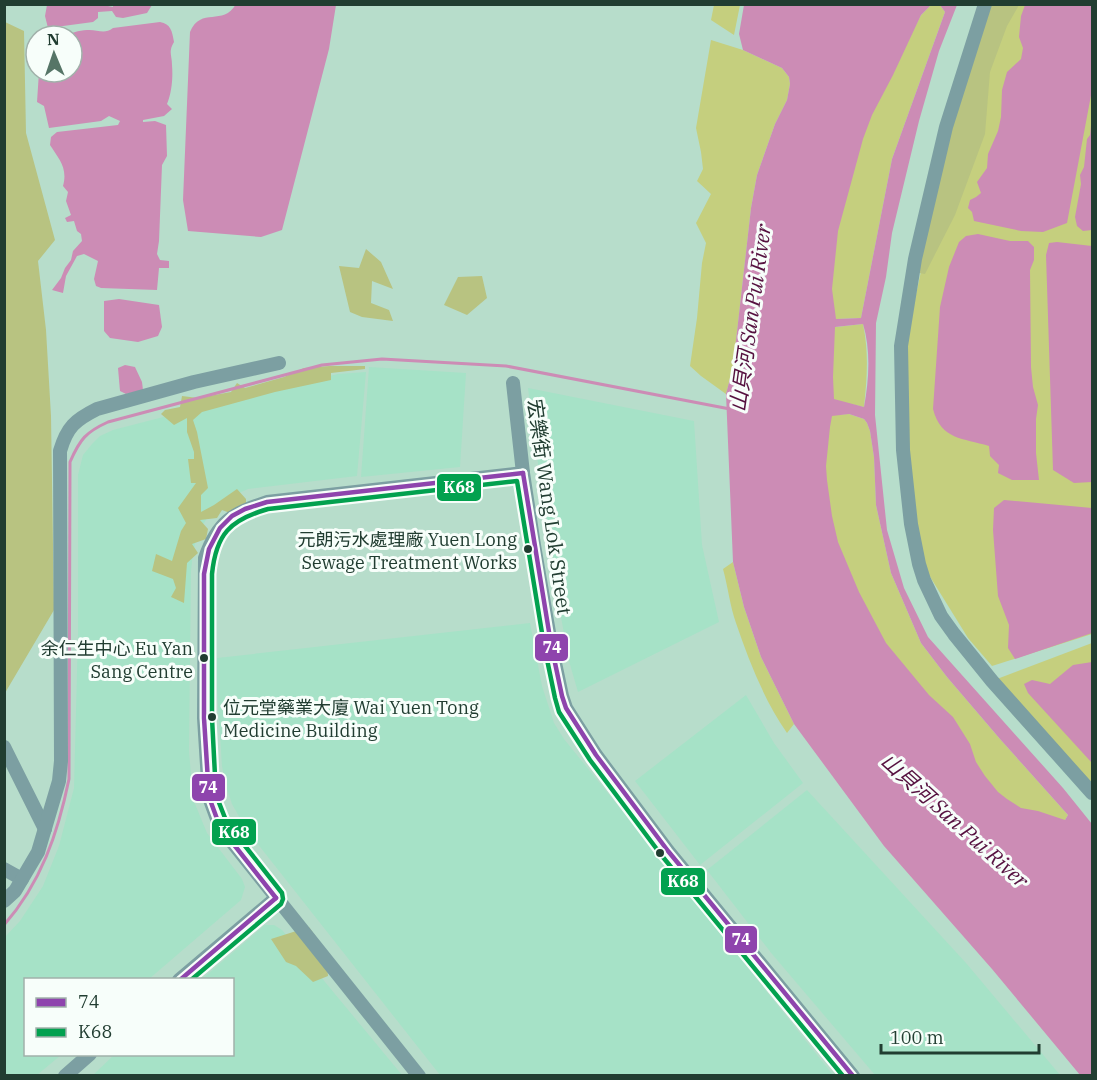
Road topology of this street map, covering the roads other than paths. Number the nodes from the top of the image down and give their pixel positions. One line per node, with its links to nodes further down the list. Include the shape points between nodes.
1 (985, 4): 6 (street, via 946,126 915,259 901,346 903,450 911,524 924,580 941,616 992,681)
2 (279, 363): 7 (street, via 97,409 67,430 60,451 61,761)
3 (513, 383): 4 (street, 宏樂街 Wang Lok Street)
4 (523, 473): 10 (street, via 267,502 232,515 211,541 204,574 208,797 220,827); 16 (street, 宏樂街 Wang Lok Street, via 551,644 566,708 668,851)
5 (4, 747): 7 (street)
6 (1092, 793)
7 (45, 829): 9 (street, via 38,852)
8 (4, 869): 9 (street)
9 (22, 879): 11 (street)
10 (276, 898): 12 (street); 15 (street)
11 (4, 901)
12 (181, 978)
13 (88, 1056): 14 (street)
14 (66, 1075)
15 (419, 1076)
16 (853, 1076)

